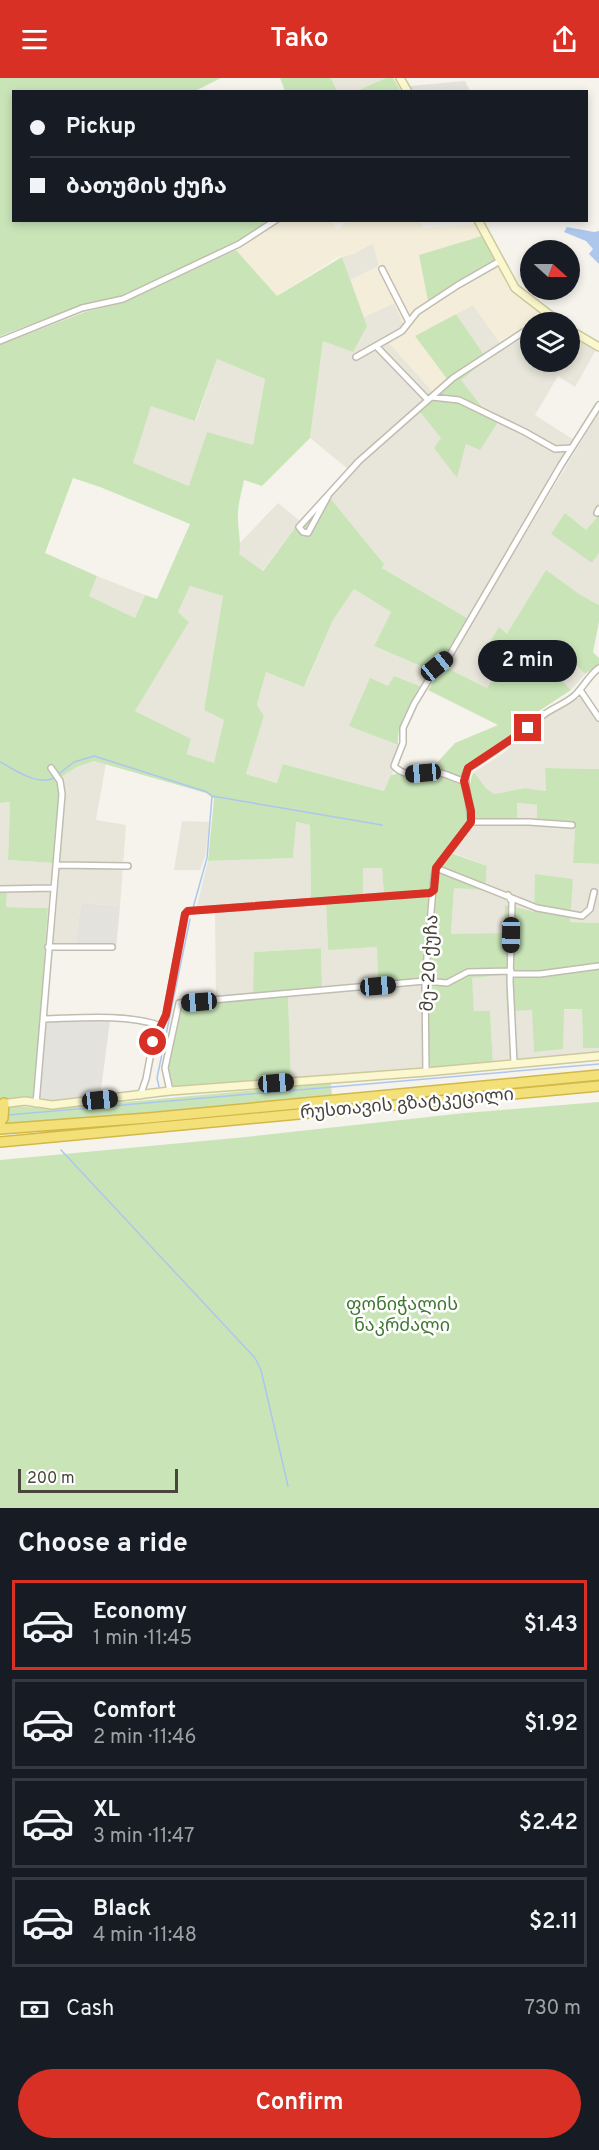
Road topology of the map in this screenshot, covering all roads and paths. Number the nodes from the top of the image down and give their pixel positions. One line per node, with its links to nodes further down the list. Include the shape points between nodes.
1 (273, 222): 9 (street, via 239,244 123,299 82,308)
2 (479, 222): 3 (street)
3 (500, 261): 5 (street, via 515,288); 6 (street, via 417,312)
4 (382, 268): 6 (street)
5 (543, 312)
6 (409, 322): 10 (street)
7 (520, 334): 13 (street, via 453,378)
8 (580, 336): 11 (street)
9 (0, 340)
10 (376, 346): 12 (street); 13 (street)
11 (599, 347)
12 (356, 357)
13 (430, 399): 16 (street, via 459,399); 18 (street, via 359,461)
14 (599, 405): 15 (street)
15 (571, 448): 16 (street); 17 (street)
16 (555, 449): 17 (street)
17 (561, 465): 23 (street, via 403,728 403,743 394,766 398,771 438,772)
18 (328, 496): 18 (street, via 308,533 303,532 299,527)
19 (599, 668): 20 (street, via 588,676)
20 (580, 690): 21 (street); 23 (street, via 468,768)
21 (599, 718)
22 (51, 768): 26 (street, via 62,794)
23 (464, 781): 24 (street)
24 (471, 822): 25 (street); 28 (street)
25 (572, 825)
26 (56, 865): 27 (street); 29 (street)
27 (128, 866)
28 (436, 868): 31 (street, მე-20 ქუჩა); 33 (street)
29 (54, 888): 30 (street); 34 (street)
30 (0, 889)
31 (434, 890): 38 (street, მე-20 ქუჩა); 40 (street, via 188,911 166,1015)
32 (594, 892): 33 (street, via 590,909 582,916 537,908)
33 (508, 895): 37 (street, via 513,902)
34 (48, 947): 35 (street); 39 (street)
35 (112, 947)
36 (599, 966): 37 (street, via 540,974)
37 (511, 972): 38 (street, via 468,972 447,982); 42 (street)
38 (425, 981): 43 (street, მე-20 ქუჩა); 46 (street, via 179,1003 165,1068)
39 (44, 1019): 40 (street, via 110,1018); 48 (street)
40 (159, 1025): 47 (street)
41 (599, 1056): 42 (street)
42 (514, 1063): 43 (street)
43 (426, 1072): 46 (street)
44 (599, 1075): 50 (highway, რუსთავის გზატკეცილი)
45 (599, 1086): 52 (highway, რუსთავის გზატკეცილი)
46 (167, 1092): 47 (street)
47 (140, 1096): 48 (street)
48 (36, 1104): 49 (street, via 25,1101)
49 (2, 1111): 50 (highway)
50 (17, 1128): 51 (highway, რუსთავის გზატკეცილი)
51 (0, 1129)
52 (0, 1142)

